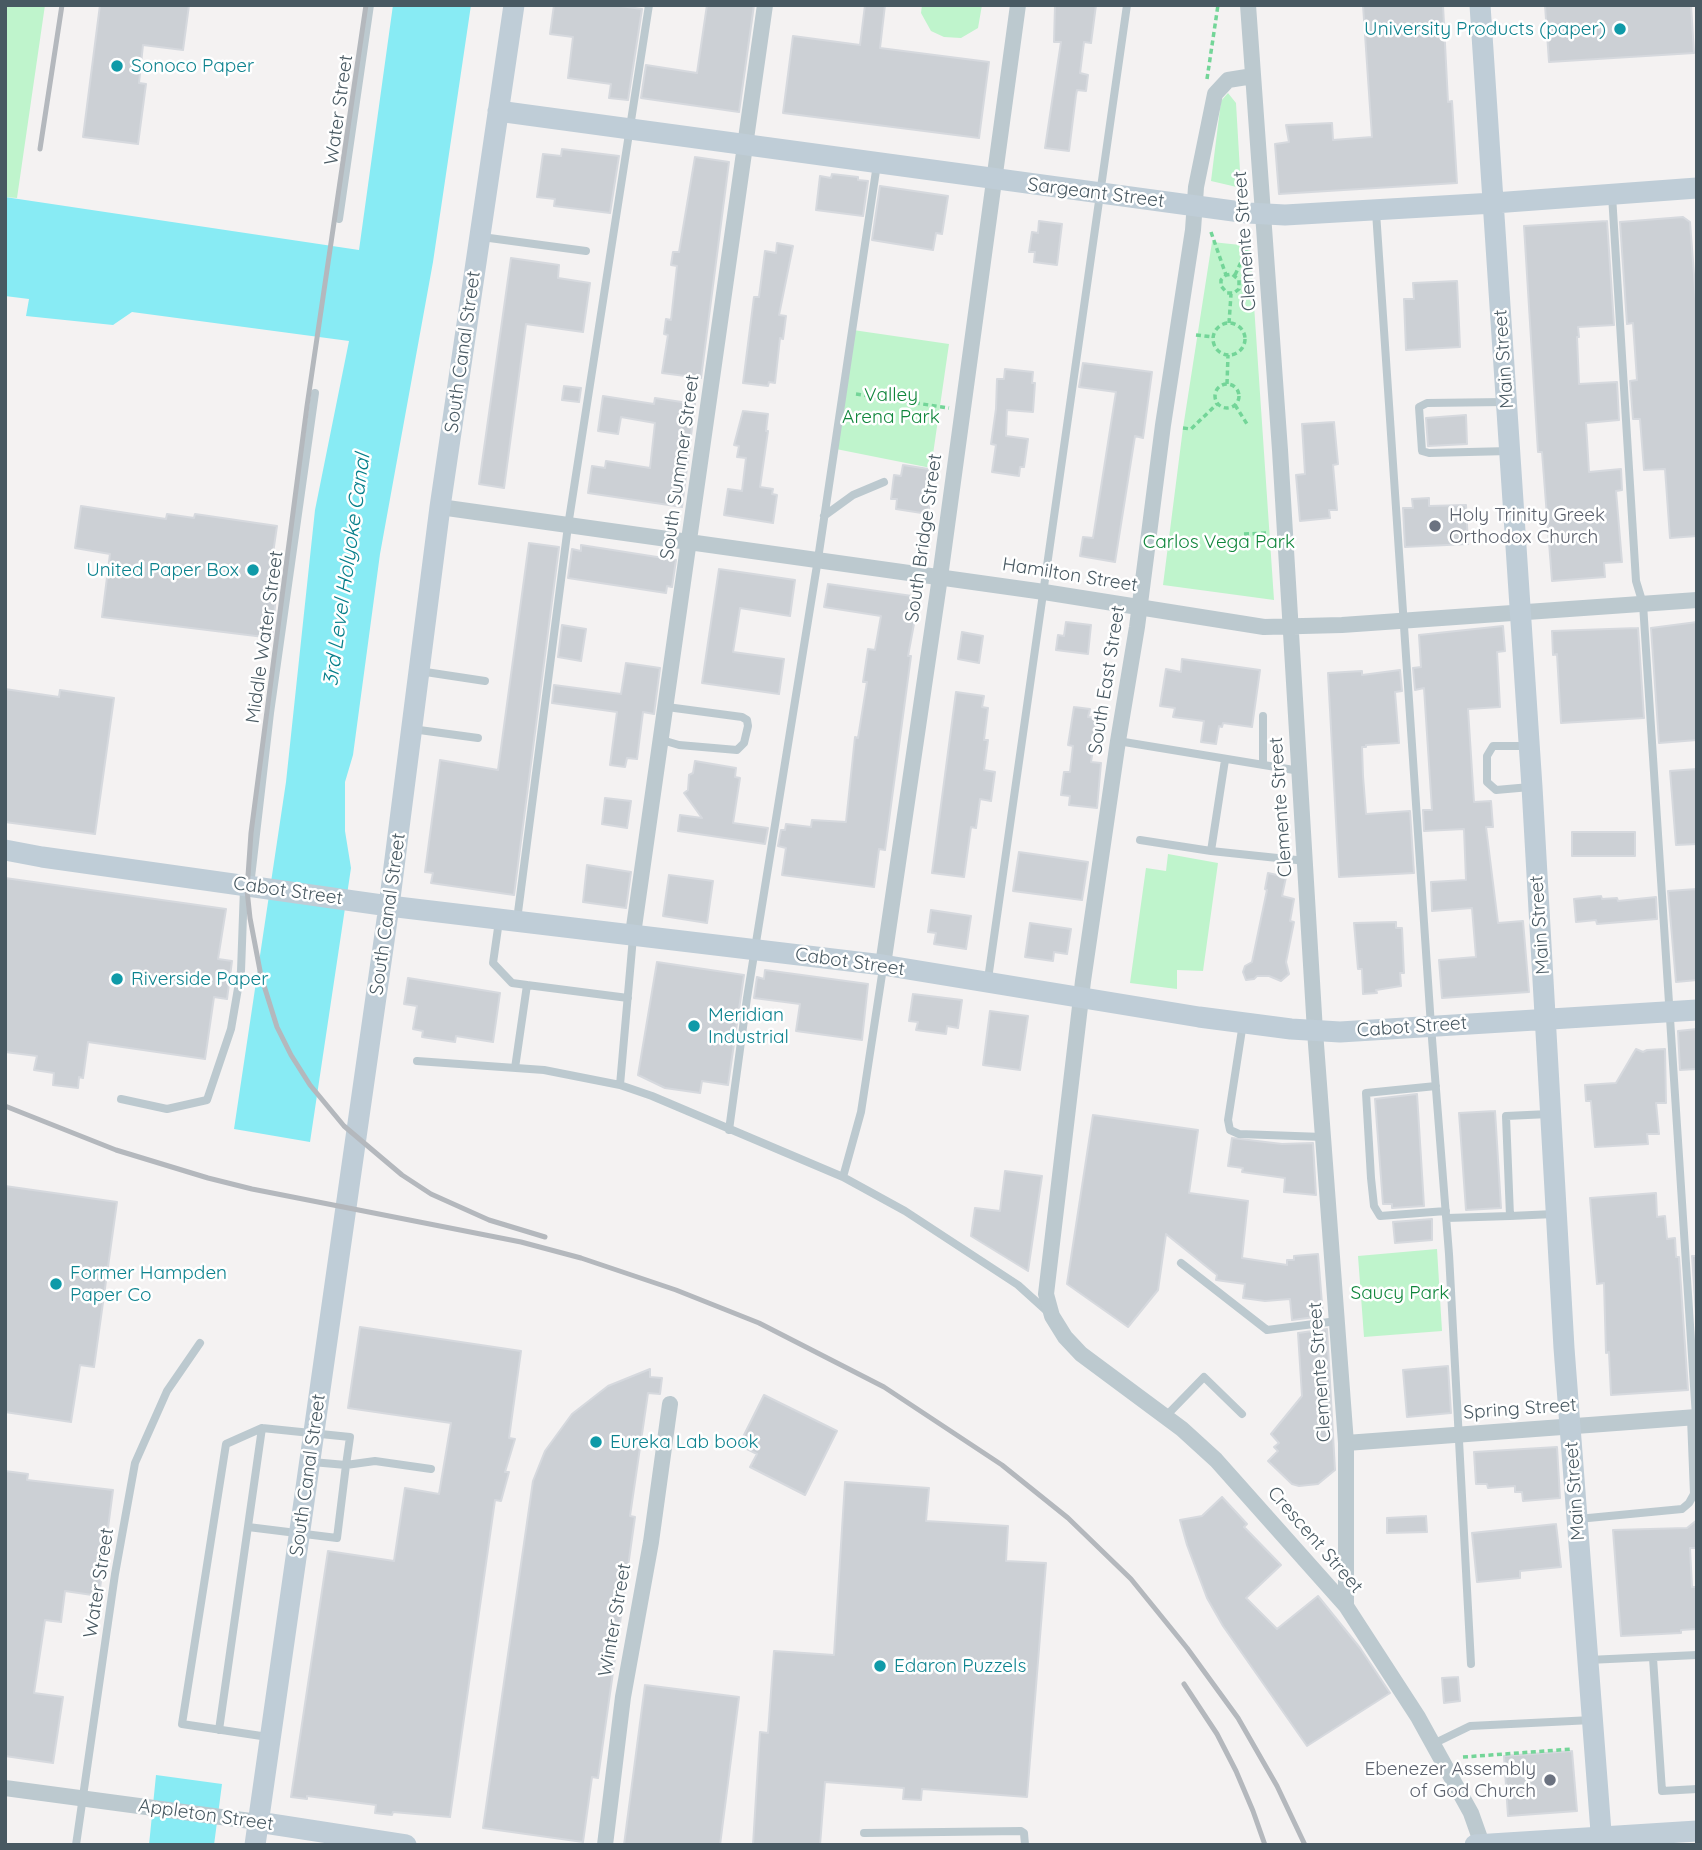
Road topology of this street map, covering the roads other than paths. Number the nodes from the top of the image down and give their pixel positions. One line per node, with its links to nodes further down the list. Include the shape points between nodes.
1 (370, 5): 22 (lane, Water Street)
2 (514, 5): 10 (main road, South Canal Street)
3 (649, 5): 11 (lane)
4 (765, 5): 12 (street, South Summer Street)
5 (1018, 5): 14 (street, South Bridge Street)
6 (1127, 5): 16 (lane)
7 (1248, 5): 9 (street, Clemente Street)
8 (1480, 5): 18 (main road, Main Street)
9 (1253, 76): 19 (street, South East Street, via 1228,80 1215,94); 21 (street, Clemente Street)
10 (498, 111): 11 (main road, Sargeant Street); 23 (main road, South Canal Street)
11 (631, 129): 12 (main road, Sargeant Street); 31 (lane)
12 (746, 144): 13 (main road, Sargeant Street); 32 (street, South Summer Street)
13 (877, 163): 14 (main road, Sargeant Street); 30 (lane)
14 (994, 179): 16 (main road, Sargeant Street); 34 (street, South Bridge Street)
15 (1697, 188): 17 (main road, Sargeant Street)
16 (1100, 194): 19 (main road, Sargeant Street); 35 (lane)
17 (1612, 194): 18 (main road, Sargeant Street); 37 (lane, via 1636,581)
18 (1494, 203): 20 (main road, Sargeant Street); 26 (main road, Main Street)
19 (1195, 206): 21 (main road, Sargeant Street); 38 (street, South East Street)
20 (1376, 209): 21 (main road, Sargeant Street); 40 (lane)
21 (1264, 214): 41 (street, Clemente Street)
22 (339, 219)
23 (480, 237): 24 (lane); 29 (main road, South Canal Street)
24 (586, 251)
25 (315, 393): 59 (lane, Middle Water Street, via 270,713)
26 (1507, 402): 27 (main road, Main Street); 27 (lane, via 1427,402 1419,407 1422,451)
27 (1510, 451): 39 (main road, Main Street)
28 (884, 482): 30 (lane, via 853,495)
29 (440, 507): 31 (street, Hamilton Street); 42 (main road, South Canal Street)
30 (824, 516): 33 (lane)
31 (568, 526): 32 (street, Hamilton Street); 61 (lane)
32 (691, 542): 33 (street, Hamilton Street); 44 (street, South Summer Street)
33 (818, 559): 34 (street, Hamilton Street); 63 (lane)
34 (940, 577): 35 (street, Hamilton Street); 64 (street, South Bridge Street)
35 (1044, 592): 38 (street, Hamilton Street); 65 (lane)
36 (1697, 600): 37 (street, Hamilton Street)
37 (1643, 604): 39 (street, Hamilton Street); 70 (lane)
38 (1140, 607): 41 (street, Hamilton Street, via 1264,627); 49 (street, South East Street)
39 (1521, 613): 40 (street, Hamilton Street); 50 (main road, Main Street)
40 (1404, 621): 41 (street, Hamilton Street); 73 (lane)
41 (1291, 626): 53 (street, Clemente Street)
42 (419, 671): 43 (lane); 46 (main road, South Canal Street)
43 (485, 681)
44 (667, 707): 48 (street, South Summer Street); 48 (lane, via 742,717 748,726 737,750)
45 (1263, 716): 52 (lane)
46 (412, 729): 47 (lane); 60 (main road, South Canal Street)
47 (478, 738)
48 (662, 740): 62 (street, South Summer Street)
49 (1118, 741): 51 (lane); 68 (street, South East Street)
50 (1529, 746): 54 (main road, Main Street); 54 (lane, via 1493,746 1487,756 1488,782 1496,790)
51 (1225, 760): 52 (lane); 57 (lane)
52 (1263, 765): 53 (lane)
53 (1300, 772): 58 (street, Clemente Street)
54 (1532, 787): 71 (main road, Main Street)
55 (1140, 840): 57 (lane)
56 (5, 850): 59 (main road, Cabot Street)
57 (1211, 851): 58 (lane)
58 (1306, 861): 74 (street, Clemente Street)
59 (252, 886): 60 (main road, Cabot Street); 79 (lane, Middle Water Street, via 231,1029 207,1100 167,1109)
60 (389, 906): 61 (main road, Cabot Street); 97 (main road, South Canal Street)
61 (508, 919): 62 (main road, Cabot Street); 66 (lane, via 493,962 512,983)
62 (634, 934): 63 (main road, Cabot Street); 67 (lane)
63 (756, 949): 64 (main road, Cabot Street); 81 (lane)
64 (883, 965): 65 (main road, Cabot Street); 83 (lane, South Bridge Street, via 858,1123)
65 (988, 982): 68 (main road, Cabot Street)
66 (527, 985): 67 (lane); 76 (lane)
67 (628, 998): 77 (lane)
68 (1082, 998): 72 (main road, Cabot Street); 88 (street, South East Street, via 1046,1275)
69 (1697, 1010): 70 (main road, Cabot Street)
70 (1670, 1011): 71 (main road, Cabot Street); 94 (lane)
71 (1546, 1018): 73 (main road, Cabot Street); 80 (main road, Main Street)
72 (1242, 1023): 74 (main road, Cabot Street); 82 (lane, via 1230,1130)
73 (1431, 1026): 74 (main road, Cabot Street); 78 (lane)
74 (1315, 1031): 82 (street, Clemente Street)
75 (418, 1060): 76 (lane)
76 (515, 1068): 77 (lane)
77 (620, 1084): 81 (lane)
78 (1436, 1086): 84 (lane); 84 (lane, via 1366,1093 1371,1178 1374,1206 1380,1216)
79 (121, 1099)
80 (1551, 1114): 85 (main road, Main Street); 86 (lane, via 1506,1116)
81 (729, 1129): 83 (lane)
82 (1323, 1138): 89 (street, Clemente Street)
83 (842, 1177): 88 (lane, via 969,1251)
84 (1446, 1214): 86 (lane); 98 (lane)
85 (1557, 1214): 86 (lane); 95 (main road, Main Street)
86 (1510, 1216)
87 (1181, 1263): 89 (lane, via 1267,1330)
88 (1052, 1316): 93 (street, Crescent Street, via 1081,1354)
89 (1337, 1321): 99 (street, Clemente Street)
90 (200, 1343): 117 (lane, Water Street, via 167,1391 135,1462)
91 (670, 1404): 126 (street, Winter Street, via 623,1697)
92 (1242, 1414): 93 (lane, via 1204,1377)
93 (1166, 1416): 106 (street, Crescent Street, via 1216,1460)
94 (1695, 1417): 95 (street, Spring Street); 103 (lane, via 1694,1494 1689,1503 1682,1509)
95 (1570, 1426): 98 (street, Spring Street); 103 (main road, Main Street)
96 (262, 1428): 97 (lane); 104 (lane); 112 (lane, via 226,1444 182,1724)
97 (314, 1435): 100 (main road, South Canal Street); 101 (lane, via 349,1437)
98 (1459, 1435): 99 (street, Spring Street); 110 (lane)
99 (1346, 1443): 106 (street, Clemente Street)
100 (310, 1462): 101 (lane); 105 (main road, South Canal Street)
101 (346, 1465): 102 (lane, via 375,1461); 105 (lane, via 337,1538)
102 (431, 1469)
103 (1577, 1520): 109 (main road, Main Street)
104 (248, 1527): 105 (lane); 112 (lane)
105 (300, 1533): 113 (main road, South Canal Street)
106 (1346, 1606): 114 (street, Crescent Street)
107 (1697, 1655): 108 (lane)
108 (1653, 1658): 109 (lane); 116 (lane, via 1662,1791)
109 (1588, 1660): 111 (main road, Main Street)
110 (1472, 1664)
111 (1592, 1720): 114 (lane, via 1470,1726); 121 (main road, Main Street)
112 (219, 1730): 113 (lane)
113 (271, 1737): 118 (main road, South Canal Street)
114 (1433, 1744): 122 (street, Crescent Street, via 1471,1813)
115 (5, 1788): 117 (street, Appleton Street)
116 (1697, 1789)
117 (85, 1798): 118 (street, Appleton Street); 123 (lane, Water Street)
118 (248, 1821): 124 (main road, South Canal Street); 125 (main road, Appleton Street)
119 (1697, 1831): 121 (main road)
120 (864, 1833): 127 (lane, via 1021,1831)
121 (1601, 1841): 122 (main road)
122 (1482, 1844): 128 (main road)
123 (76, 1845)
124 (255, 1845)
125 (406, 1845)
126 (605, 1845)
127 (1025, 1845)
128 (1475, 1845)

